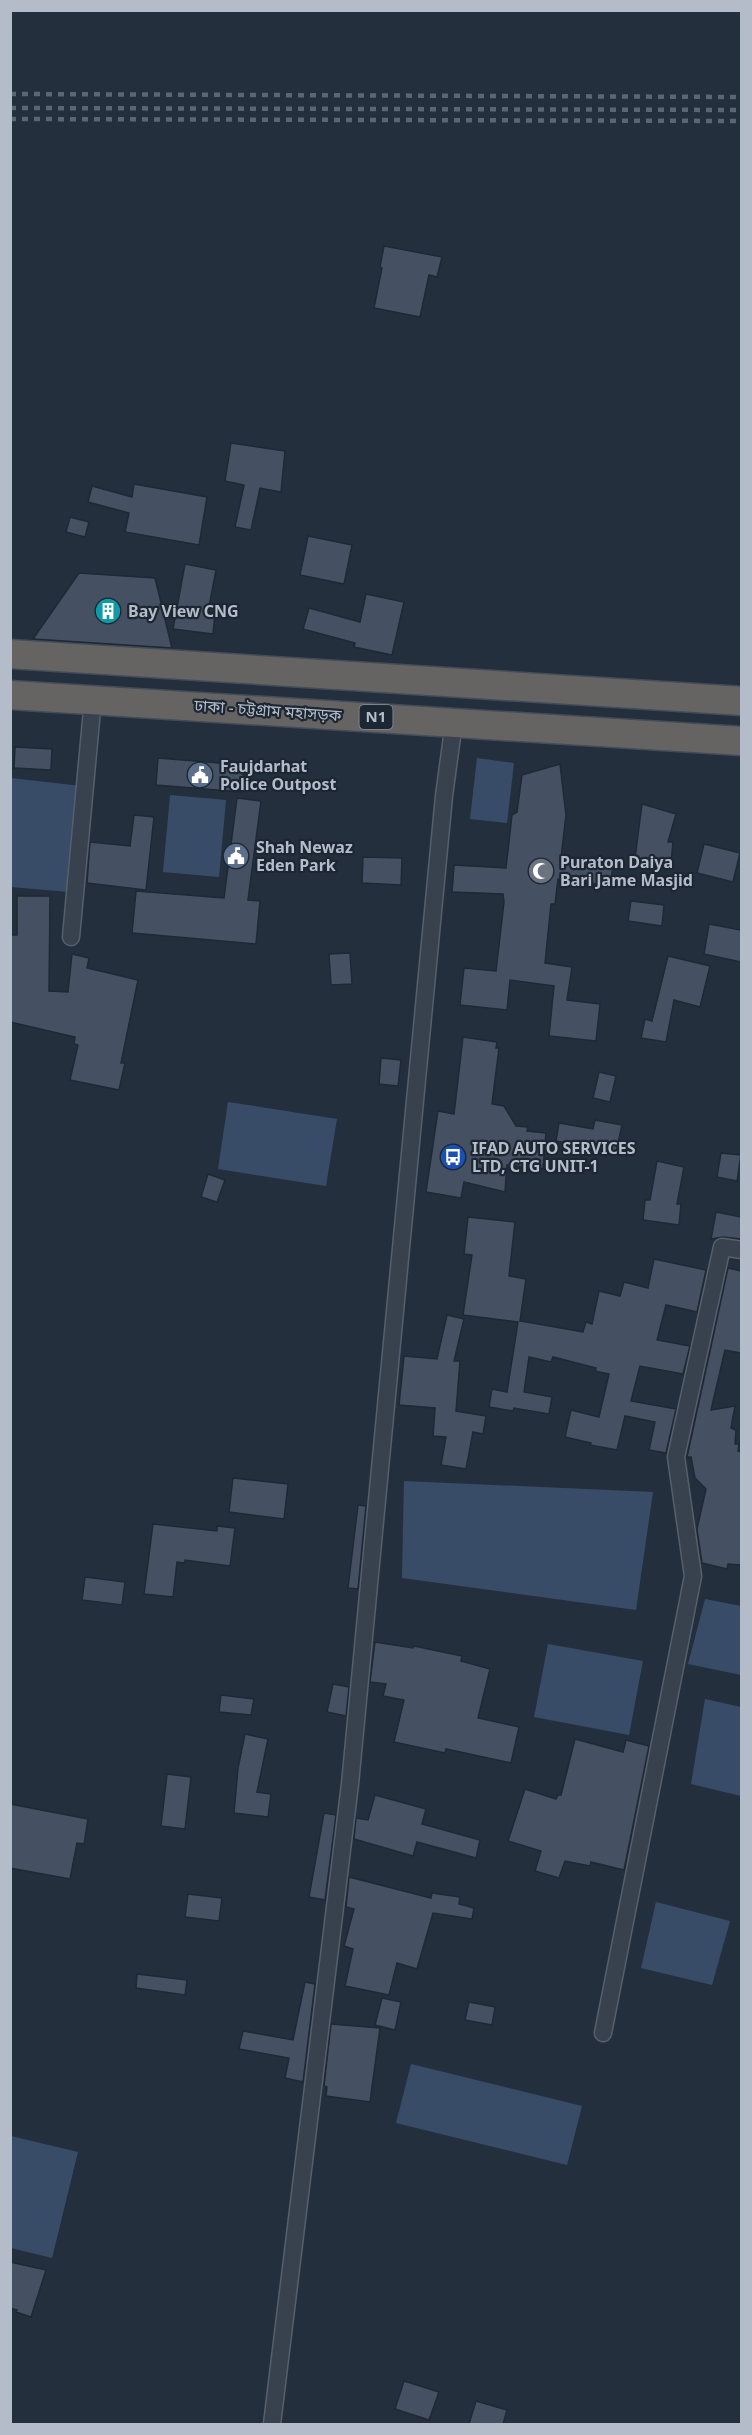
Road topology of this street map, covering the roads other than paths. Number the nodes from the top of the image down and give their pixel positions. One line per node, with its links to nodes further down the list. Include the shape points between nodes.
1 (10, 654): 4 (highway)
2 (10, 695): 3 (highway, ঢাকা - চট্টগ্রাম মহাসড়ক / N1)
3 (93, 699): 5 (highway, ঢাকা - চট্টগ্রাম মহাসড়ক / N1); 7 (street)
4 (741, 701)
5 (454, 722): 6 (highway, ঢাকা - চট্টগ্রাম মহাসড়ক / N1); 10 (street, via 350,1785)
6 (741, 741)
7 (71, 937)
8 (741, 1250): 9 (street, via 722,1246 676,1457 693,1576)
9 (603, 2033)
10 (272, 2424)

